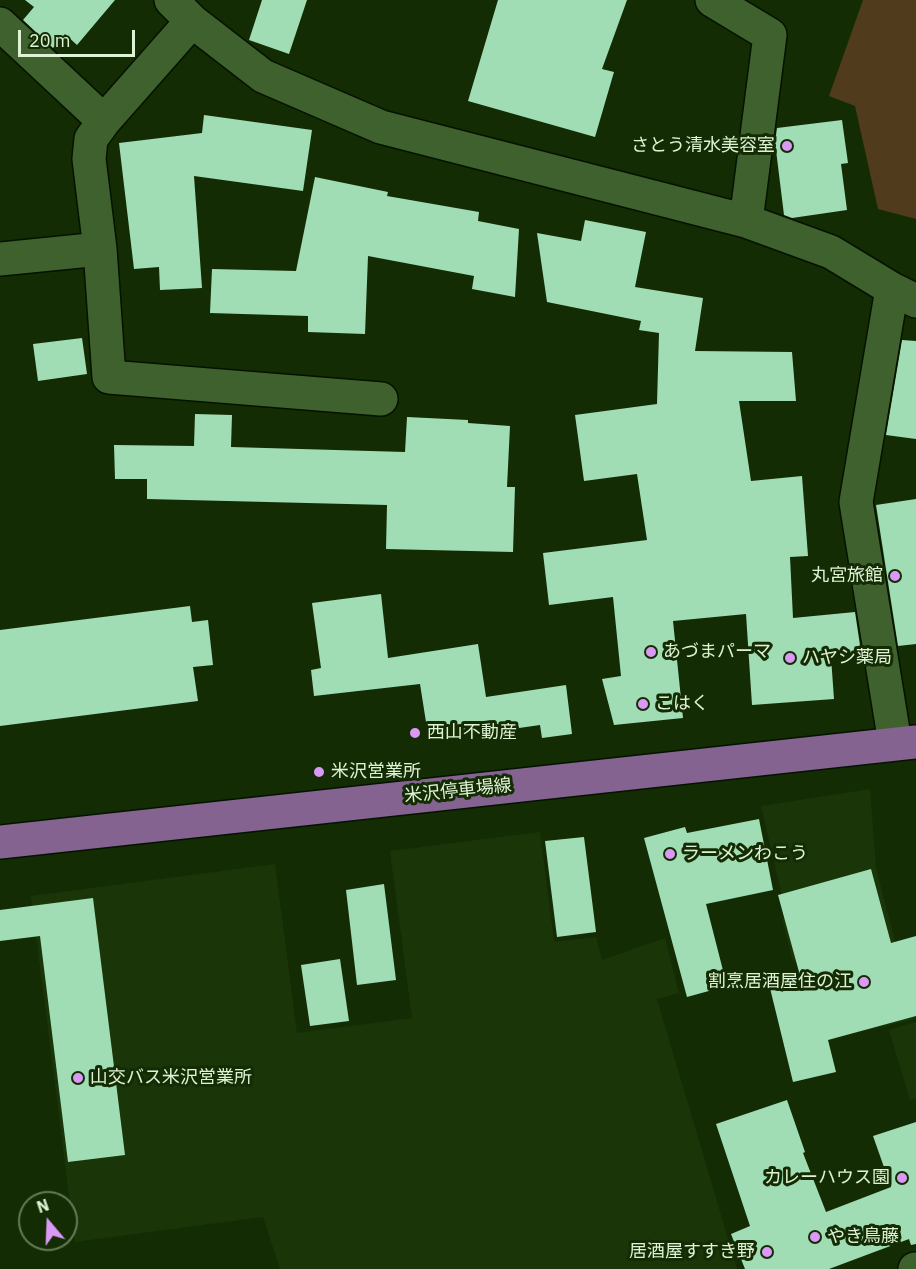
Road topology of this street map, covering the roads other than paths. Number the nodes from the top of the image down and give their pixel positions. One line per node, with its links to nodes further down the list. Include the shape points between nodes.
1 (712, 0): 5 (street, via 770,35)
2 (179, 6): 4 (street); 5 (street, via 263,76 381,128)
3 (0, 24): 4 (street)
4 (104, 121): 6 (street, via 91,139 89,159)
5 (746, 221): 8 (street, via 831,252)
6 (100, 249): 7 (street); 9 (street, via 109,377)
7 (0, 259)
8 (904, 295): 10 (street, via 856,502)
9 (381, 399)
10 (906, 743): 11 (main road, 米沢停車場線)
11 (0, 842)

